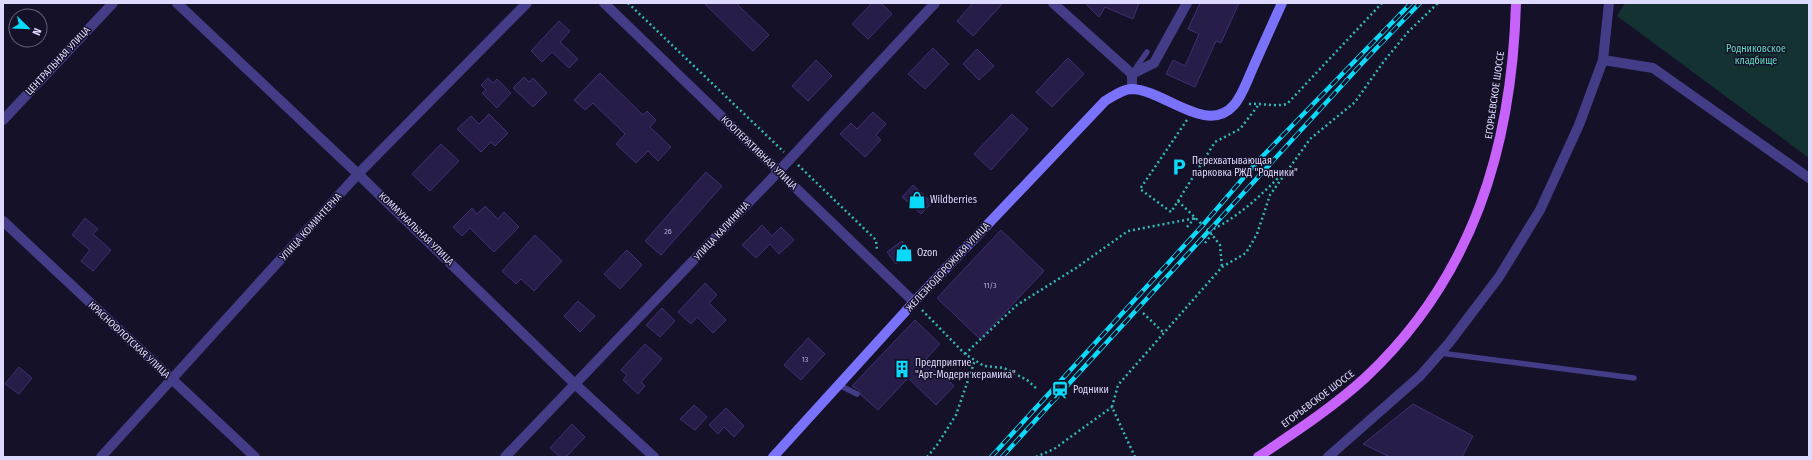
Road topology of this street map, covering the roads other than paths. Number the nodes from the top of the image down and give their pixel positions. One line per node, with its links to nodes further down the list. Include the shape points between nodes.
1 (113, 3): 15 (street, ЦЕНТРАЛЬНАЯ УЛИЦА)
2 (177, 3): 17 (street, КОММУНАЛЬНАЯ УЛИЦА)
3 (527, 3): 17 (street, УЛИЦА КОМИНТЕРНА)
4 (604, 3): 16 (street, КООПЕРАТИВНАЯ УЛИЦА)
5 (935, 3): 16 (street, УЛИЦА КАЛИНИНА)
6 (1053, 3): 13 (street)
7 (1187, 3): 13 (street, via 1154,63)
8 (1282, 3): 14 (main road, via 1234,104 1227,111 1216,116 1205,116 1150,93)
9 (1516, 3): 32 (main road, ЕГОРЬЕВСКОЕ ШОССЕ, via 1511,82 1500,146 1485,197 1452,268 1438,292 1406,335 1365,378 1323,412)
10 (1610, 3): 12 (street)
11 (1147, 52): 13 (lane)
12 (1603, 60): 18 (street, via 1654,68); 21 (street, via 1579,125 1540,210 1499,277)
13 (1132, 74): 14 (street)
14 (1132, 89): 20 (main road, ЖЕЛЕЗНОДОРОЖНАЯ УЛИЦА, via 1118,93 1105,101)
15 (3, 120)
16 (778, 172): 20 (street, КООПЕРАТИВНАЯ УЛИЦА); 24 (street, УЛИЦА КАЛИНИНА)
17 (358, 174): 23 (street, УЛИЦА КОМИНТЕРНА); 24 (street, КОММУНАЛЬНАЯ УЛИЦА)
18 (1809, 178)
19 (3, 221): 23 (street, КРАСНОФЛОТСКАЯ УЛИЦА)
20 (914, 302): 25 (main road, ЖЕЛЕЗНОДОРОЖНАЯ УЛИЦА)
21 (1440, 353): 22 (lane); 33 (street, via 1420,376)
22 (1634, 378)
23 (172, 380): 27 (street, УЛИЦА КОМИНТЕРНА); 28 (street, КРАСНОФЛОТСКАЯ УЛИЦА)
24 (576, 385): 29 (street, УЛИЦА КАЛИНИНА); 30 (street, КОММУНАЛЬНАЯ УЛИЦА)
25 (839, 386): 26 (lane); 31 (main road, ЖЕЛЕЗНОДОРОЖНАЯ УЛИЦА)
26 (857, 394)
27 (101, 457)
28 (255, 457)
29 (506, 457)
30 (654, 457)
31 (773, 457)
32 (1258, 457)
33 (1328, 457)

